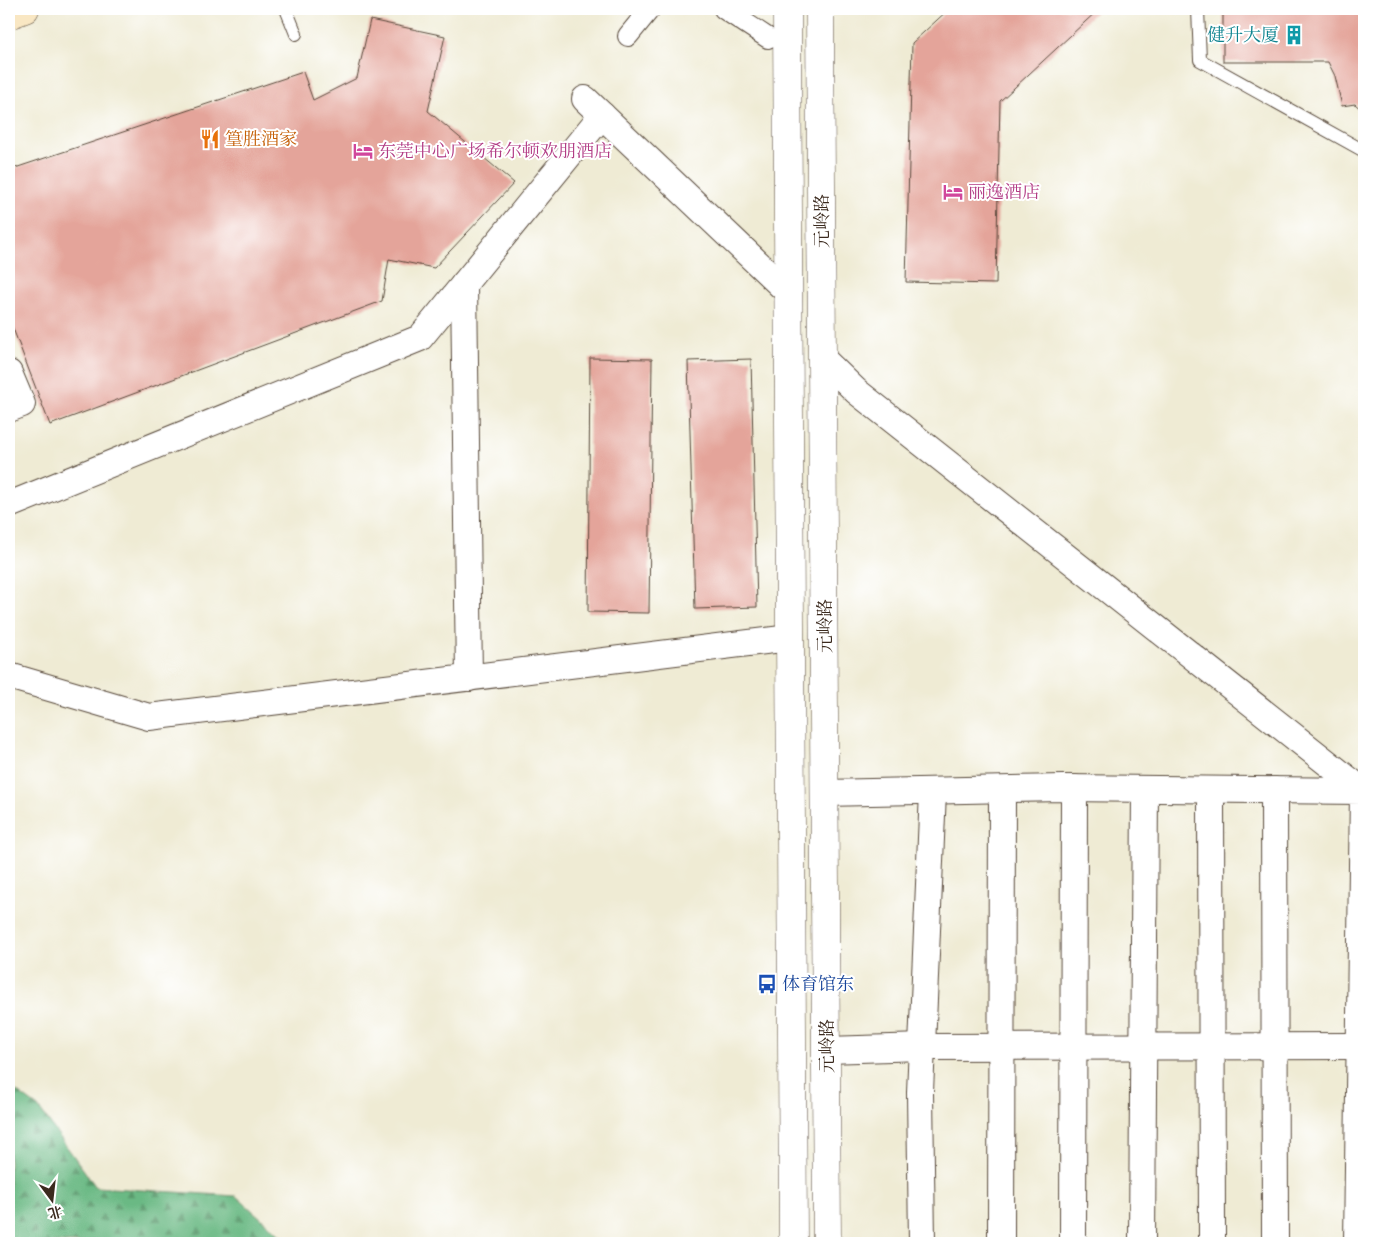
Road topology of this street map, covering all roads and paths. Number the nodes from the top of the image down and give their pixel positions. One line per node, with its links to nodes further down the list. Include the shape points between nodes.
1 (25, 9): 8 (main road)
2 (286, 9): 9 (lane)
3 (650, 9): 10 (street)
4 (724, 9): 11 (street)
5 (787, 9): 14 (street, 元岭路)
6 (820, 9): 15 (street, 元岭路)
7 (1198, 9): 12 (lane, via 1200,60)
8 (9, 15)
9 (296, 34)
10 (628, 36)
11 (768, 38)
12 (1364, 152)
13 (464, 284): 14 (street, via 593,107); 18 (street, via 420,338); 21 (street)
14 (788, 292): 19 (street, 元岭路)
15 (823, 359): 27 (street, via 856,391); 29 (street, 元岭路)
16 (9, 373): 17 (street, via 22,404)
17 (9, 409)
18 (9, 505)
19 (790, 638): 21 (street); 38 (street, 元岭路)
20 (9, 676): 21 (street, via 149,717)
21 (470, 678)
22 (1074, 788): 23 (street); 24 (street); 36 (street)
23 (1146, 789): 25 (street); 30 (street)
24 (1002, 790): 28 (street); 35 (street)
25 (1211, 790): 26 (street); 31 (street)
26 (1274, 790): 27 (street); 32 (street)
27 (1363, 791): 33 (street)
28 (933, 792): 29 (street); 34 (street)
29 (824, 793): 37 (street, 元岭路)
30 (1144, 1046): 31 (street); 36 (street); 43 (street)
31 (1212, 1046): 32 (street); 44 (street)
32 (1275, 1046): 33 (street); 45 (street)
33 (1359, 1046): 46 (street)
34 (923, 1047): 35 (street); 37 (street); 40 (street, via 920,1092)
35 (1002, 1047): 36 (street); 41 (street)
36 (1074, 1047): 42 (street)
37 (828, 1050): 39 (street, 元岭路)
38 (793, 1243)
39 (827, 1243)
40 (922, 1243)
41 (1001, 1243)
42 (1073, 1243)
43 (1142, 1243)
44 (1212, 1243)
45 (1275, 1243)
46 (1357, 1243)

